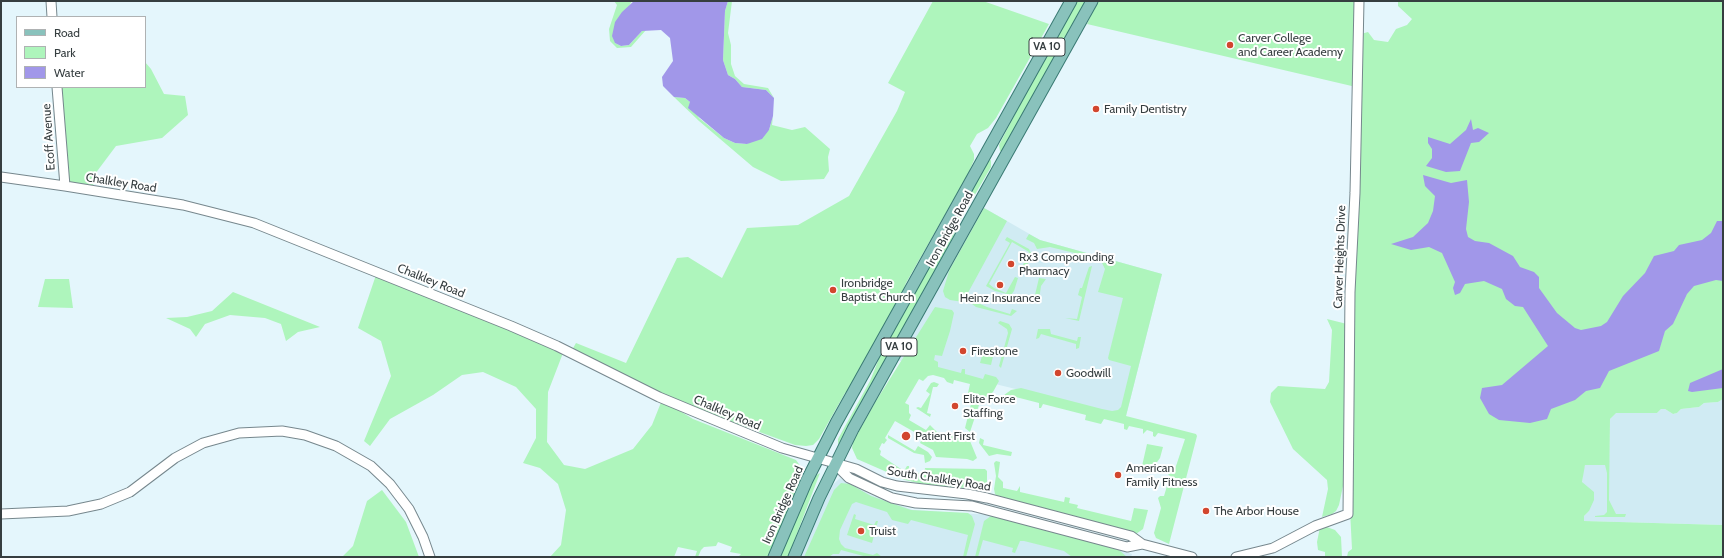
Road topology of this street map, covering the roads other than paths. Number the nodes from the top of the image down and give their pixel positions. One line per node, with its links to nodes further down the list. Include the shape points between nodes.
1 (51, 1): 5 (street)
2 (1071, 1): 9 (main road, Iron Bridge Road / VA 10)
3 (1092, 1): 10 (main road, Iron Bridge Road / VA 10, via 852,429)
4 (1359, 1): 17 (street, Carver Heights Drive, via 1350,292 1348,514 1315,526 1273,548)
5 (52, 16)
6 (58, 88): 8 (street, Ecoff Avenue)
7 (1, 178): 8 (street, Chalkley Road)
8 (64, 186): 9 (street, Chalkley Road, via 193,207 254,223 511,326 659,397 753,438)
9 (818, 458): 10 (street, Chalkley Road); 14 (main road, Iron Bridge Road / VA 10)
10 (835, 464): 12 (street, South Chalkley Road, via 856,469 882,482 897,486 987,498 1131,536); 12 (street, South Chalkley Road, via 849,478 892,498 972,506 1127,547); 15 (main road, Iron Bridge Road / VA 10)
11 (1, 514): 13 (street, via 68,511 101,504 130,492 175,458 203,443 246,432 282,431 305,435 336,446 371,466 390,484 409,509)
12 (1142, 544): 16 (street, South Chalkley Road)
13 (430, 557)
14 (774, 557)
15 (794, 557)
16 (1192, 557)
17 (1236, 557)

